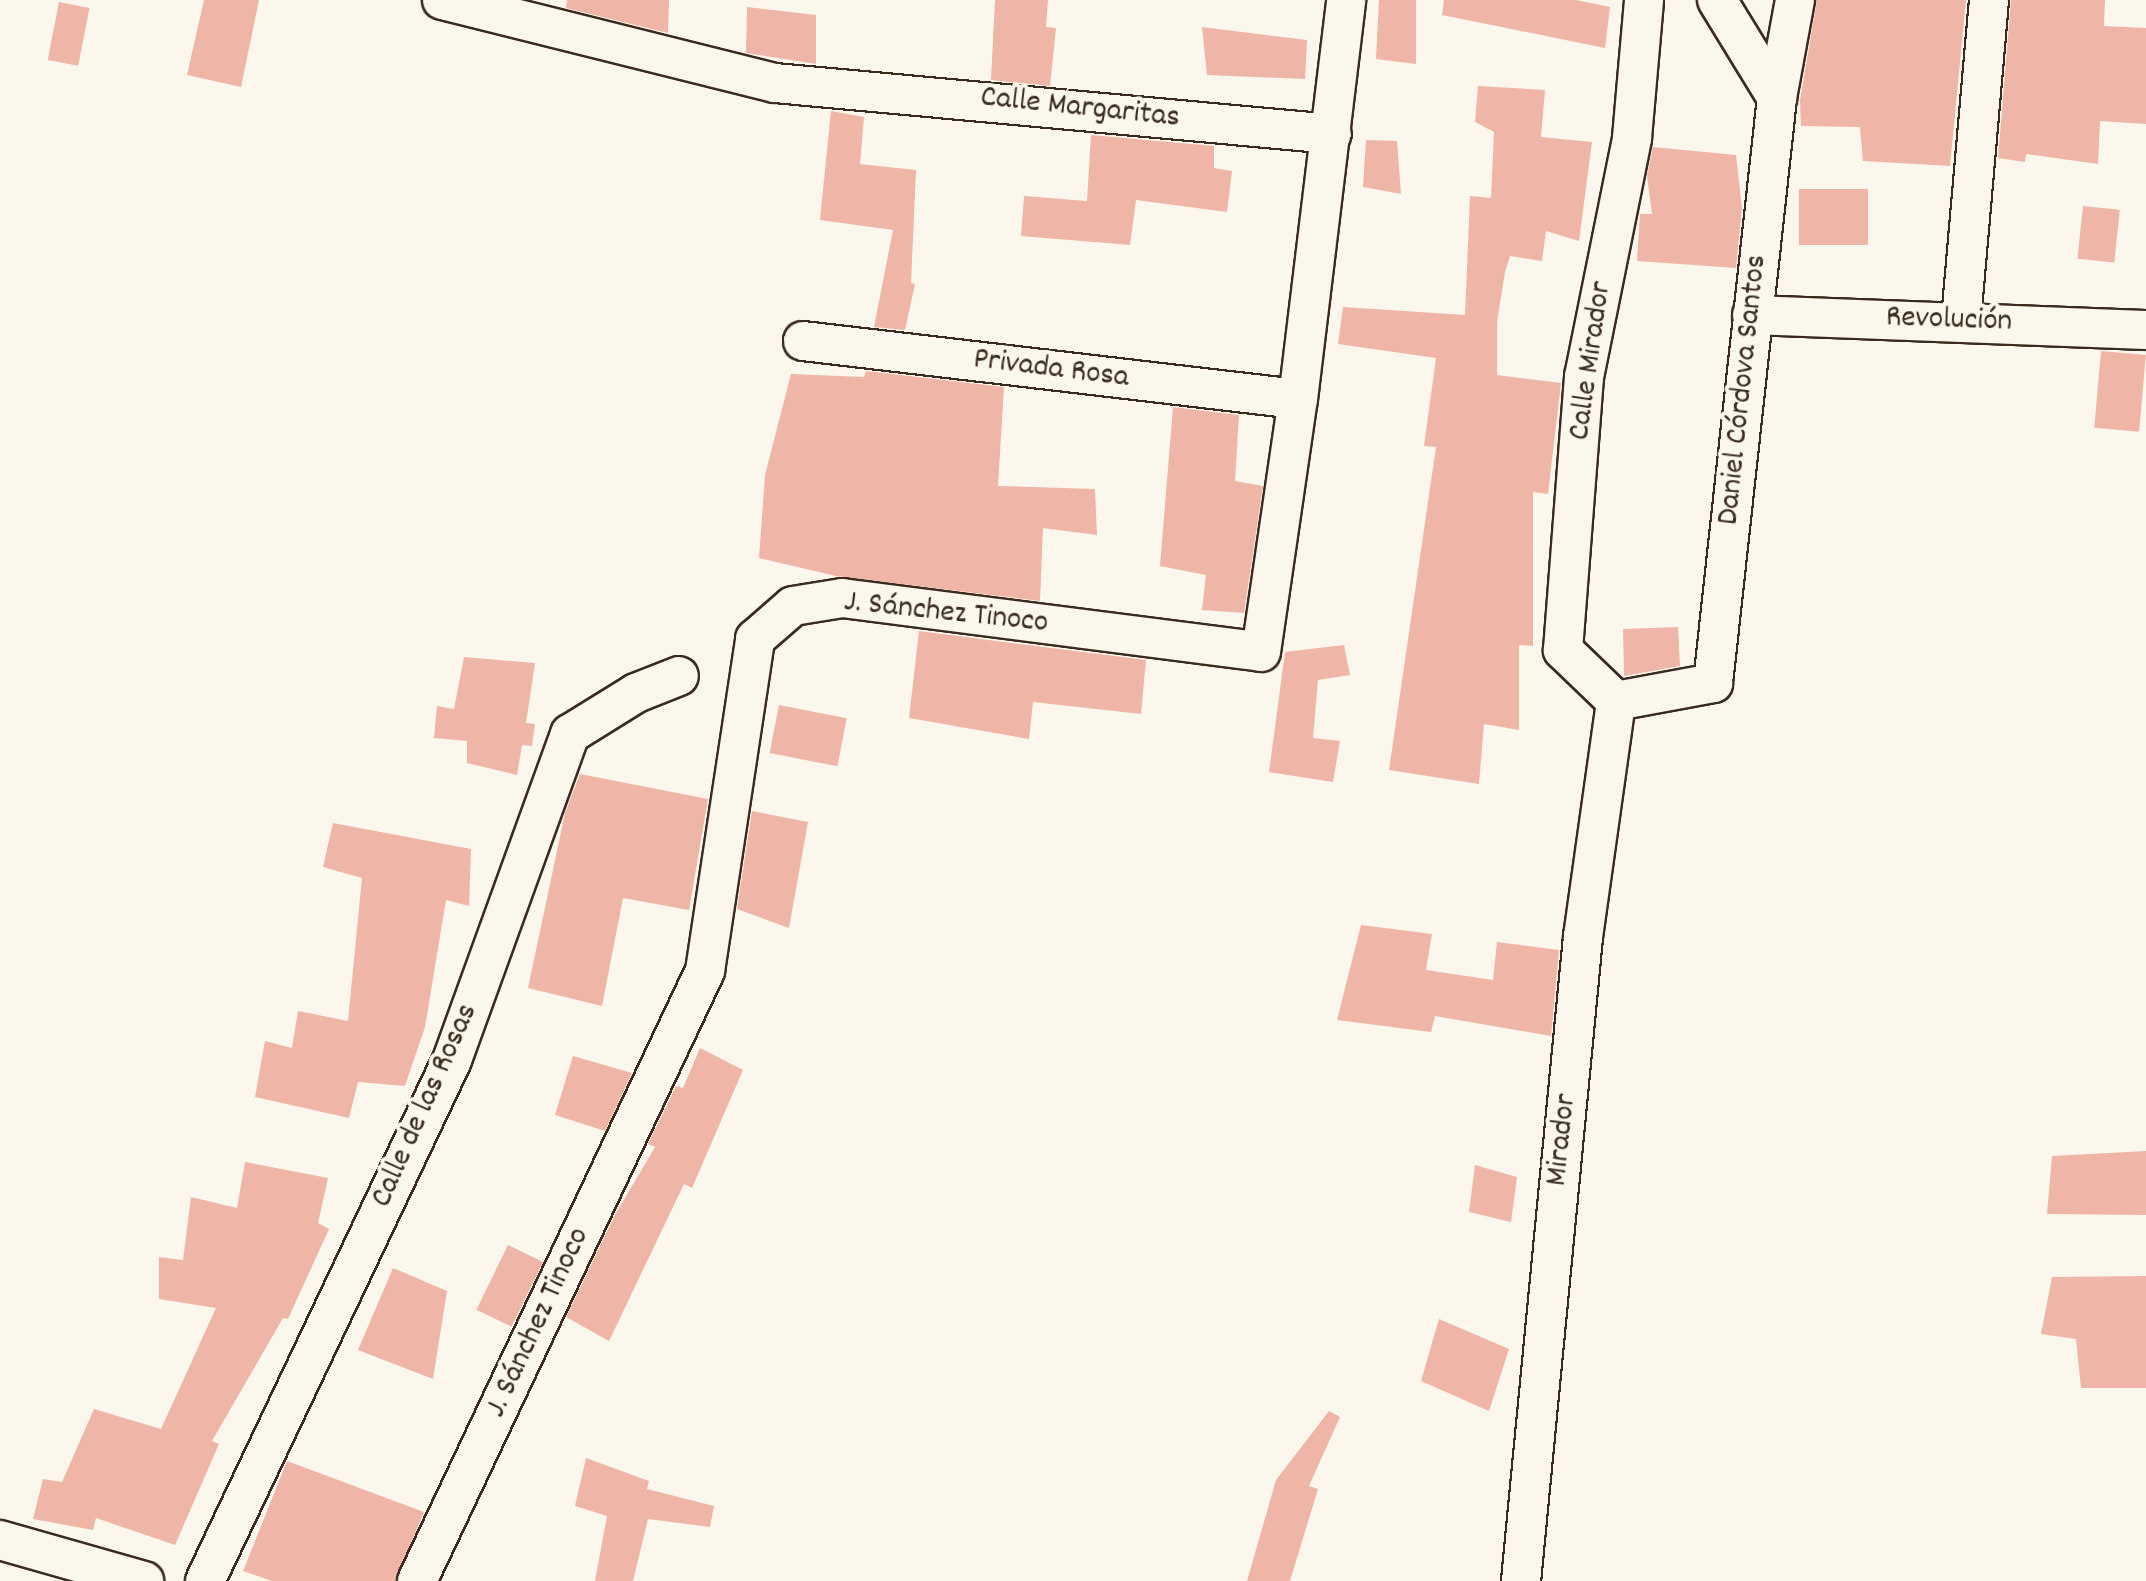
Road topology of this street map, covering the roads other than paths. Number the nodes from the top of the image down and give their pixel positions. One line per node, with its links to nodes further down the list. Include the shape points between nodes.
1 (442, 0): 8 (street, Calle Margaritas, via 775,83)
2 (1346, 0): 8 (street, J. Sánchez Tinoco)
3 (1644, 0): 15 (street, Calle Mirador, via 1632,138 1584,377 1564,650)
4 (1717, 0): 7 (street)
5 (1795, 0): 7 (street, Daniel Córdova Santos)
6 (1988, 0): 10 (street)
7 (1777, 98): 9 (street, Daniel Córdova Santos)
8 (1332, 134): 13 (street, J. Sánchez Tinoco)
9 (1752, 315): 10 (street, Revolución); 15 (street, Daniel Córdova Santos, via 1713,683)
10 (1960, 320): 11 (street, Revolución)
11 (2146, 330)
12 (803, 341): 13 (street, Privada Rosa)
13 (1298, 399): 19 (street, J. Sánchez Tinoco, via 1261,652 842,598 793,606 755,639 705,971)
14 (679, 676): 18 (street, Calle de las Rosas, via 636,693 570,734 452,1060)
15 (1616, 701): 20 (street, Mirador, via 1583,937)
16 (0, 1540): 17 (street)
17 (144, 1581)
18 (205, 1581)
19 (417, 1581)
20 (1520, 1581)

